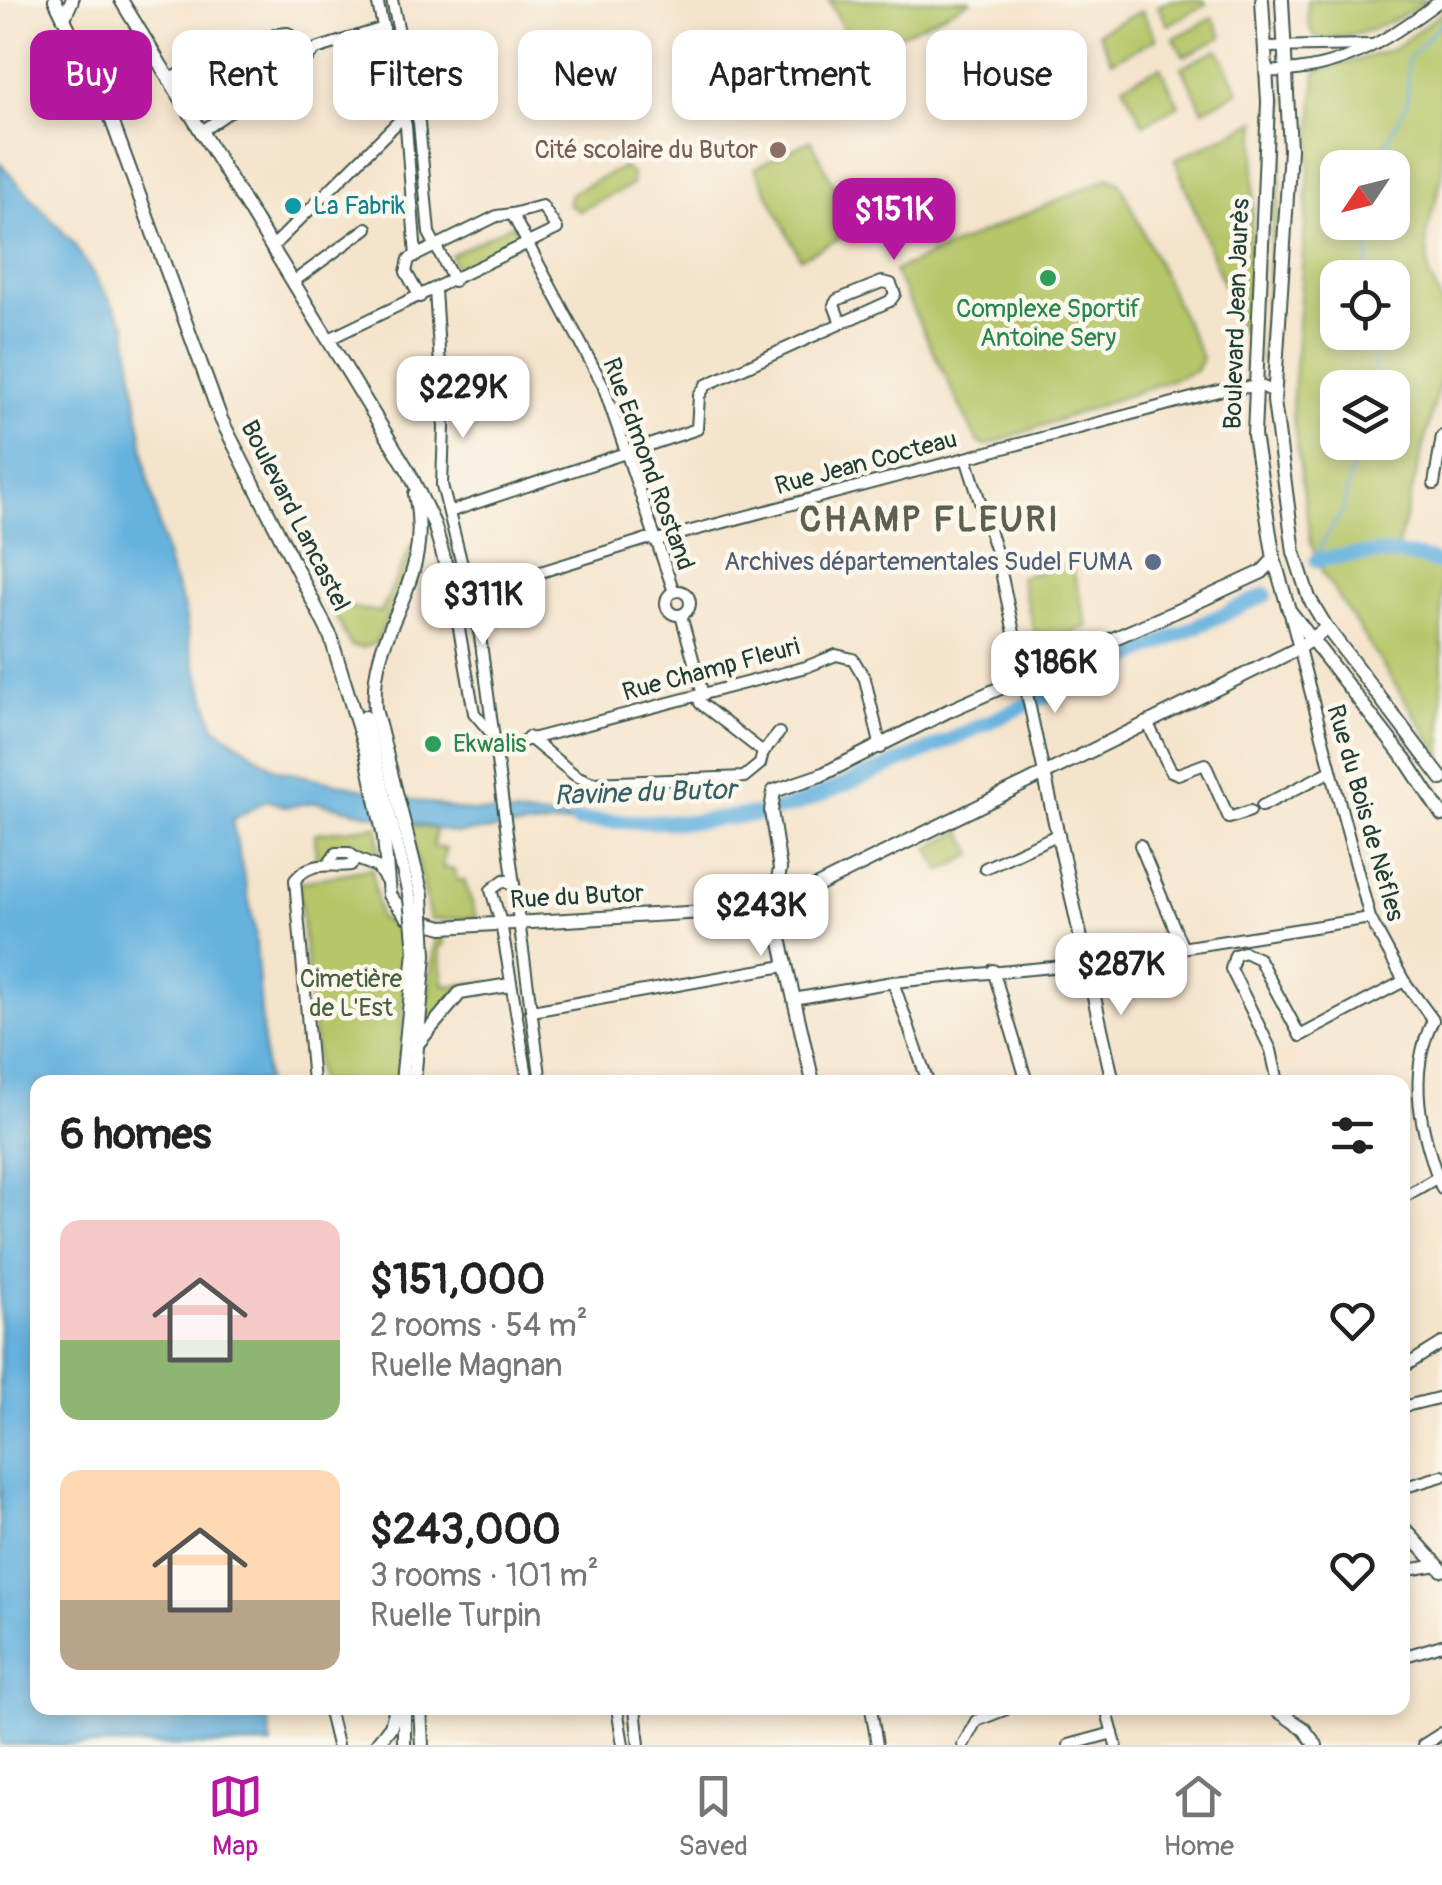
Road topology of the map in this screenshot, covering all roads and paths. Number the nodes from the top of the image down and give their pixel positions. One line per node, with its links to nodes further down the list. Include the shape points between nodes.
1 (55, 0): 9 (main road, Boulevard Lancastel)
2 (72, 0): 9 (main road)
3 (121, 0): 17 (main road)
4 (377, 0): 10 (street)
5 (392, 0): 25 (street, via 414,96)
6 (1262, 0): 13 (main road, Boulevard Jean Jaurès)
7 (1282, 0): 12 (main road, Boulevard Jean Jaurès)
8 (1442, 0): 11 (street)
9 (64, 18): 64 (main road, Boulevard Lancastel, via 108,110 220,419 330,635)
10 (384, 28): 14 (street)
11 (1382, 44): 12 (street); 16 (street)
12 (1286, 46): 13 (street); 16 (main road, Boulevard Jean Jaurès)
13 (1266, 47): 15 (main road, Boulevard Jean Jaurès)
14 (313, 53)
15 (1267, 72): 16 (street); 36 (main road, Boulevard Jean Jaurès)
16 (1288, 73): 37 (main road, Boulevard Jean Jaurès, via 1289,210)
17 (170, 79): 21 (main road)
18 (218, 120): 21 (street)
19 (400, 120): 26 (street)
20 (404, 120): 27 (street)
21 (202, 131): 26 (main road)
22 (512, 214): 24 (street, Rue Edmond Rostand); 24 (street, via 542,206 556,228); 25 (street)
23 (367, 228): 29 (street)
24 (527, 245): 28 (street); 39 (street, Rue Edmond Rostand, via 603,386)
25 (435, 246): 27 (street); 28 (street)
26 (272, 247): 29 (main road)
27 (416, 256): 30 (street, via 406,265)
28 (454, 281): 31 (street)
29 (294, 282): 35 (main road)
30 (409, 282): 32 (street); 33 (street)
31 (435, 290): 32 (street); 43 (street, via 441,472)
32 (420, 297): 33 (street)
33 (401, 303): 35 (street)
34 (841, 323): 34 (street, via 890,300 891,284 837,300); 39 (street, via 706,385 697,429)
35 (328, 339): 41 (main road)
36 (1254, 386): 37 (street, Rue Jean Cocteau); 40 (street, Rue Jean Cocteau); 45 (main road, Boulevard Jean Jaurès, via 1254,434)
37 (1274, 392): 49 (main road, Boulevard Jean Jaurès, via 1284,502)
38 (1442, 436): 42 (street)
39 (628, 453): 43 (street); 44 (street, Rue Edmond Rostand)
40 (966, 458): 44 (street, Rue Jean Cocteau); 55 (street)
41 (409, 472): 46 (main road); 64 (main road, via 419,557 382,646 373,686)
42 (1434, 484)
43 (449, 512): 48 (street)
44 (656, 540): 47 (street, Rue Edmond Rostand); 48 (street, Rue Jean Cocteau)
45 (1274, 560): 49 (main road, via 1288,562); 50 (main road, Boulevard Jean Jaurès); 55 (main road, via 1262,572)
46 (451, 583): 59 (street, via 474,714)
47 (674, 592): 51 (street, via 666,606); 51 (street, via 689,599)
48 (470, 594): 59 (street)
49 (1308, 598): 52 (main road, Boulevard Jean Jaurès)
50 (1290, 610): 53 (main road, Boulevard Jean Jaurès); 54 (street, Rue du Bois de Nèfles)
51 (681, 615): 56 (street)
52 (1327, 628): 53 (main road); 68 (main road, Boulevard Jean Jaurès)
53 (1312, 639): 54 (main road); 71 (main road, Boulevard Jean Jaurès)
54 (1297, 649): 57 (main road); 66 (street, Rue du Bois de Nèfles)
55 (1028, 680): 62 (main road); 67 (street)
56 (701, 696): 60 (street, Rue Champ Fleuri); 62 (street, Rue Champ Fleuri, via 846,656 865,679); 65 (street, via 700,703)
57 (1148, 724): 67 (main road); 70 (street, via 1171,771 1205,764 1229,818)
58 (779, 733): 65 (street)
59 (492, 734): 61 (street); 63 (street)
60 (528, 738): 61 (street, Rue Champ Fleuri); 65 (street, via 593,783 744,777 760,764)
61 (511, 742): 63 (street, Rue Champ Fleuri)
62 (887, 744): 76 (main road, via 770,797)
63 (493, 749): 78 (street)
64 (375, 751): 73 (main road); 80 (main road, via 405,826)
65 (762, 752)
66 (1331, 771): 69 (street); 82 (street, Rue du Bois de Nèfles)
67 (1044, 773): 72 (main road); 79 (main road)
68 (1442, 779)
69 (1262, 806)
70 (1250, 812)
71 (1442, 815)
72 (1059, 834): 75 (street); 87 (main road)
73 (392, 839): 77 (main road); 80 (main road)
74 (1140, 845): 85 (street)
75 (984, 868)
76 (780, 870): 79 (main road); 81 (main road)
77 (387, 884): 84 (main road, Rue du Butor, via 406,917 443,927); 98 (street, via 376,867 349,853 300,874 292,888)
78 (514, 886): 83 (street); 84 (street, via 504,880 492,886)
79 (805, 894): 81 (main road)
80 (416, 896): 86 (main road, bridge)
81 (774, 908): 83 (main road, Rue du Butor); 88 (main road)
82 (1370, 918): 85 (street); 92 (street, Rue du Bois de Nèfles)
83 (518, 922): 84 (main road, Rue du Butor); 90 (street)
84 (502, 923): 93 (street)
85 (1182, 946): 87 (street)
86 (420, 953): 97 (main road); 99 (main road)
87 (1087, 962): 89 (street); 106 (main road)
88 (784, 966): 94 (main road); 95 (street)
89 (993, 970): 91 (street); 105 (street)
90 (526, 976): 93 (street); 95 (street)
91 (893, 982): 94 (street); 104 (street)
92 (1404, 982): 96 (street, Rue du Bois de Nèfles); 107 (street, via 1300,1036 1258,959 1235,955 1231,969)
93 (510, 985): 97 (main road, via 460,994); 101 (street)
94 (793, 999): 103 (main road)
95 (532, 1010): 102 (street)
96 (1437, 1018): 108 (street, Rue du Bois de Nèfles, via 1421,1044 1418,1100)
97 (417, 1046): 100 (main road)
98 (313, 1075)
99 (402, 1075)
100 (415, 1075)
101 (527, 1075)
102 (539, 1075)
103 (811, 1075)
104 (926, 1075)
105 (1025, 1075)
106 (1111, 1075)
107 (1276, 1075)
108 (1440, 1183): 109 (street)
109 (1410, 1195)
110 (1442, 1343): 111 (street)
111 (1410, 1363)
112 (1442, 1398): 113 (street)
113 (1410, 1406)
114 (1442, 1476): 115 (street)
115 (1410, 1486)
116 (1410, 1535): 117 (main road)
117 (1440, 1567): 118 (street)
118 (1410, 1570)
119 (1442, 1646): 120 (street)
120 (1410, 1655)
121 (330, 1715): 132 (street)
122 (394, 1715): 133 (main road)
123 (404, 1715): 134 (main road)
124 (417, 1715): 135 (main road)
125 (618, 1715): 136 (street)
126 (636, 1715): 137 (street)
127 (872, 1715): 138 (street)
128 (991, 1715): 139 (street, via 976,1721)
129 (1284, 1715): 141 (main road)
130 (1442, 1733): 142 (street)
131 (1114, 1739): 140 (street)
132 (340, 1745)
133 (376, 1745)
134 (404, 1745)
135 (418, 1745)
136 (623, 1745)
137 (640, 1745)
138 (877, 1745)
139 (963, 1745)
140 (1069, 1745)
141 (1316, 1745)
142 (1423, 1745)

